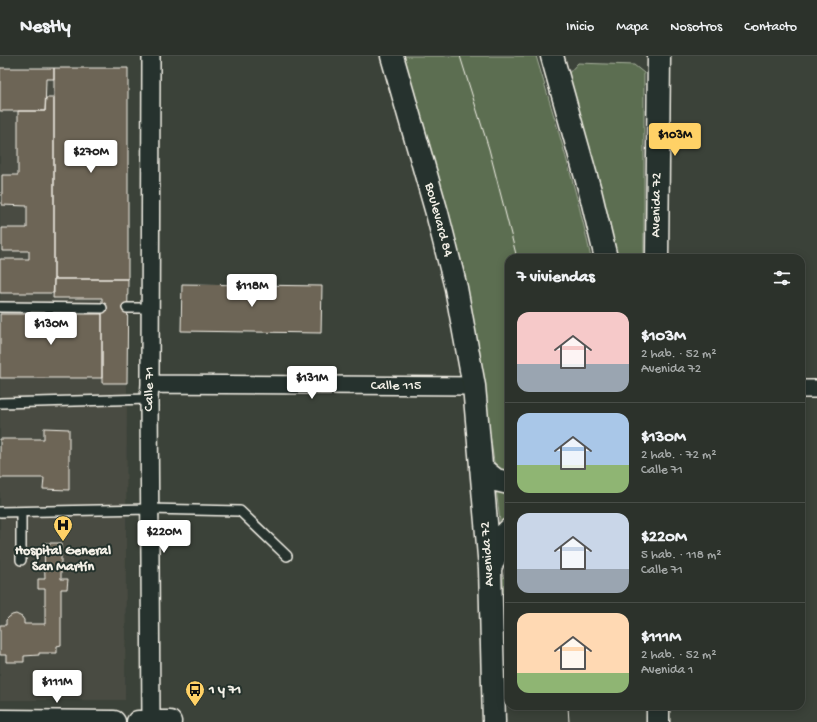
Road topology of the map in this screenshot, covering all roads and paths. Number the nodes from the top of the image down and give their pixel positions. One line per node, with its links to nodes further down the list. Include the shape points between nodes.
1 (151, 56): 10 (street, Calle 71)
2 (392, 56): 11 (main road, Boulevard 84, via 456,288)
3 (552, 56): 5 (main road)
4 (659, 56): 6 (main road, Avenida 72)
5 (605, 254)
6 (657, 254)
7 (0, 307): 8 (lane)
8 (102, 308)
9 (127, 308): 10 (lane)
10 (150, 308): 14 (street, Calle 71)
11 (474, 386): 14 (street, Calle 115); 16 (main road, Avenida 72)
12 (817, 388): 13 (street)
13 (805, 389)
14 (150, 392): 15 (lane); 18 (street, Calle 71)
15 (0, 403)
16 (481, 468): 17 (main road, via 496,480); 24 (main road, Avenida 72)
17 (505, 482)
18 (149, 509): 20 (lane); 22 (lane, via 240,511); 29 (street, Calle 71)
19 (0, 512): 20 (lane)
20 (21, 512): 23 (lane)
21 (505, 534): 24 (main road)
22 (287, 556)
23 (21, 560)
24 (490, 568): 31 (main road, Avenida 72)
25 (658, 710): 32 (main road)
26 (0, 721): 27 (main road)
27 (114, 722)
28 (138, 722): 29 (main road)
29 (151, 722): 30 (main road)
30 (170, 722)
31 (494, 722)
32 (658, 722)

